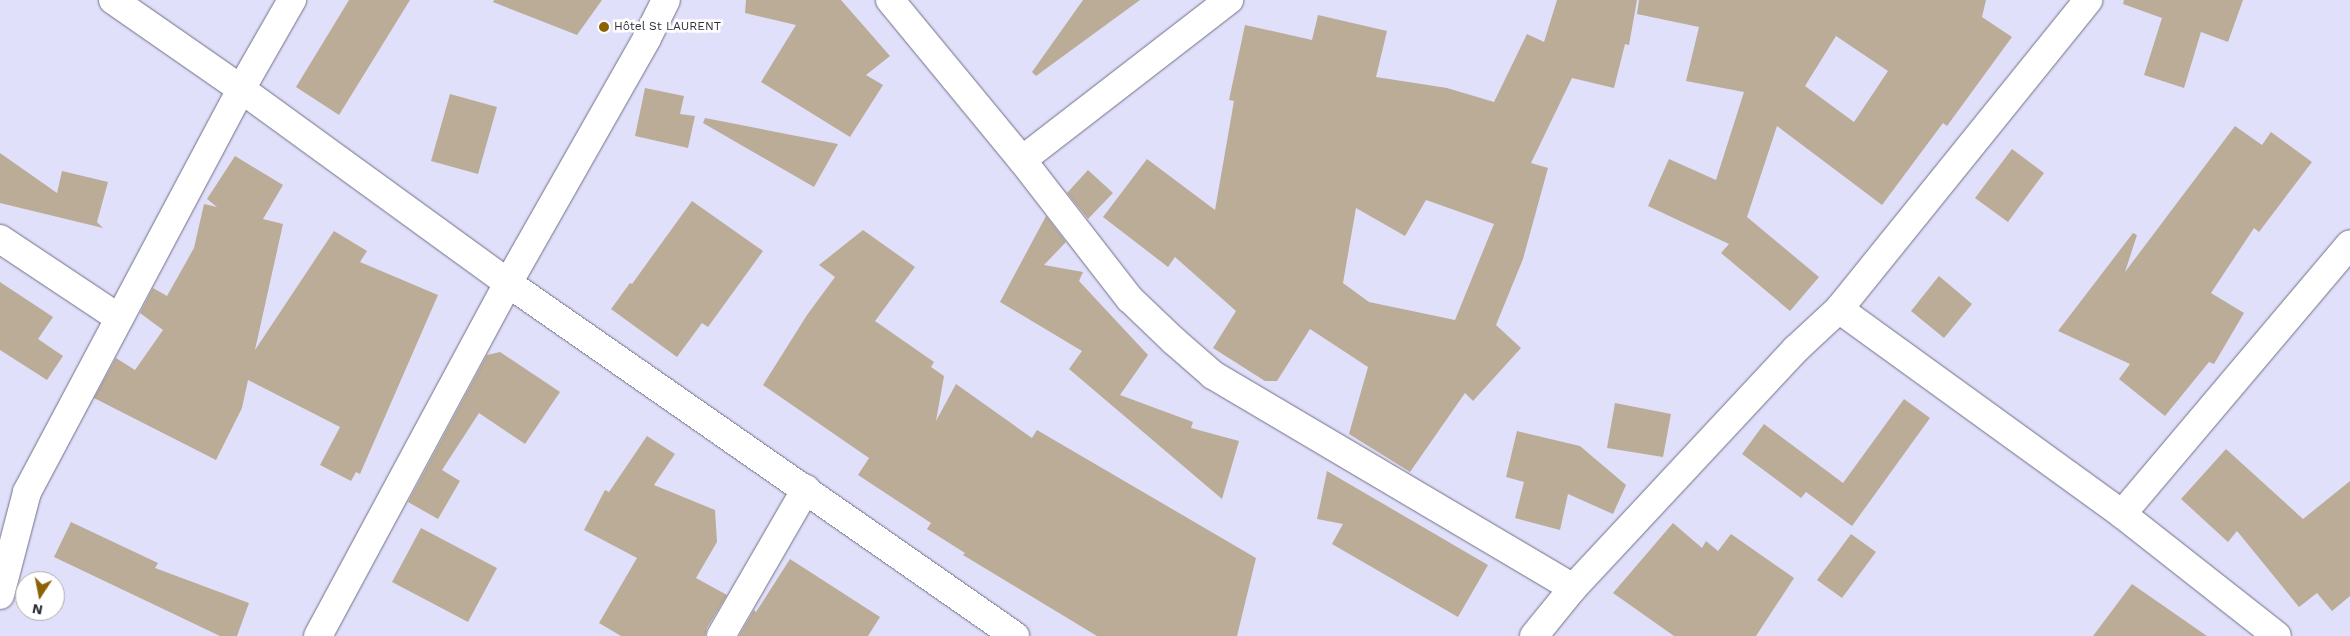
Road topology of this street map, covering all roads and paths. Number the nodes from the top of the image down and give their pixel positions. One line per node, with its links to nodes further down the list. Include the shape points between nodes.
1 (113, 0): 7 (street)
2 (292, 0): 7 (street)
3 (666, 0): 11 (street)
4 (890, 0): 8 (street)
5 (1229, 0): 8 (street)
6 (2088, 0): 12 (street)
7 (240, 89): 11 (street); 13 (street)
8 (1022, 160): 16 (street, via 1130,299 1214,374)
9 (0, 239): 13 (street)
10 (2350, 244): 15 (street)
11 (508, 283): 14 (street); 18 (street)
12 (1839, 308): 15 (street); 16 (street, via 1796,349)
13 (119, 318): 17 (street, via 27,492)
14 (806, 490): 19 (street); 20 (street)
15 (2122, 514): 22 (street)
16 (1573, 588): 21 (street)
17 (0, 595)
18 (318, 636)
19 (721, 636)
20 (1015, 636)
21 (1534, 636)
22 (2277, 636)

